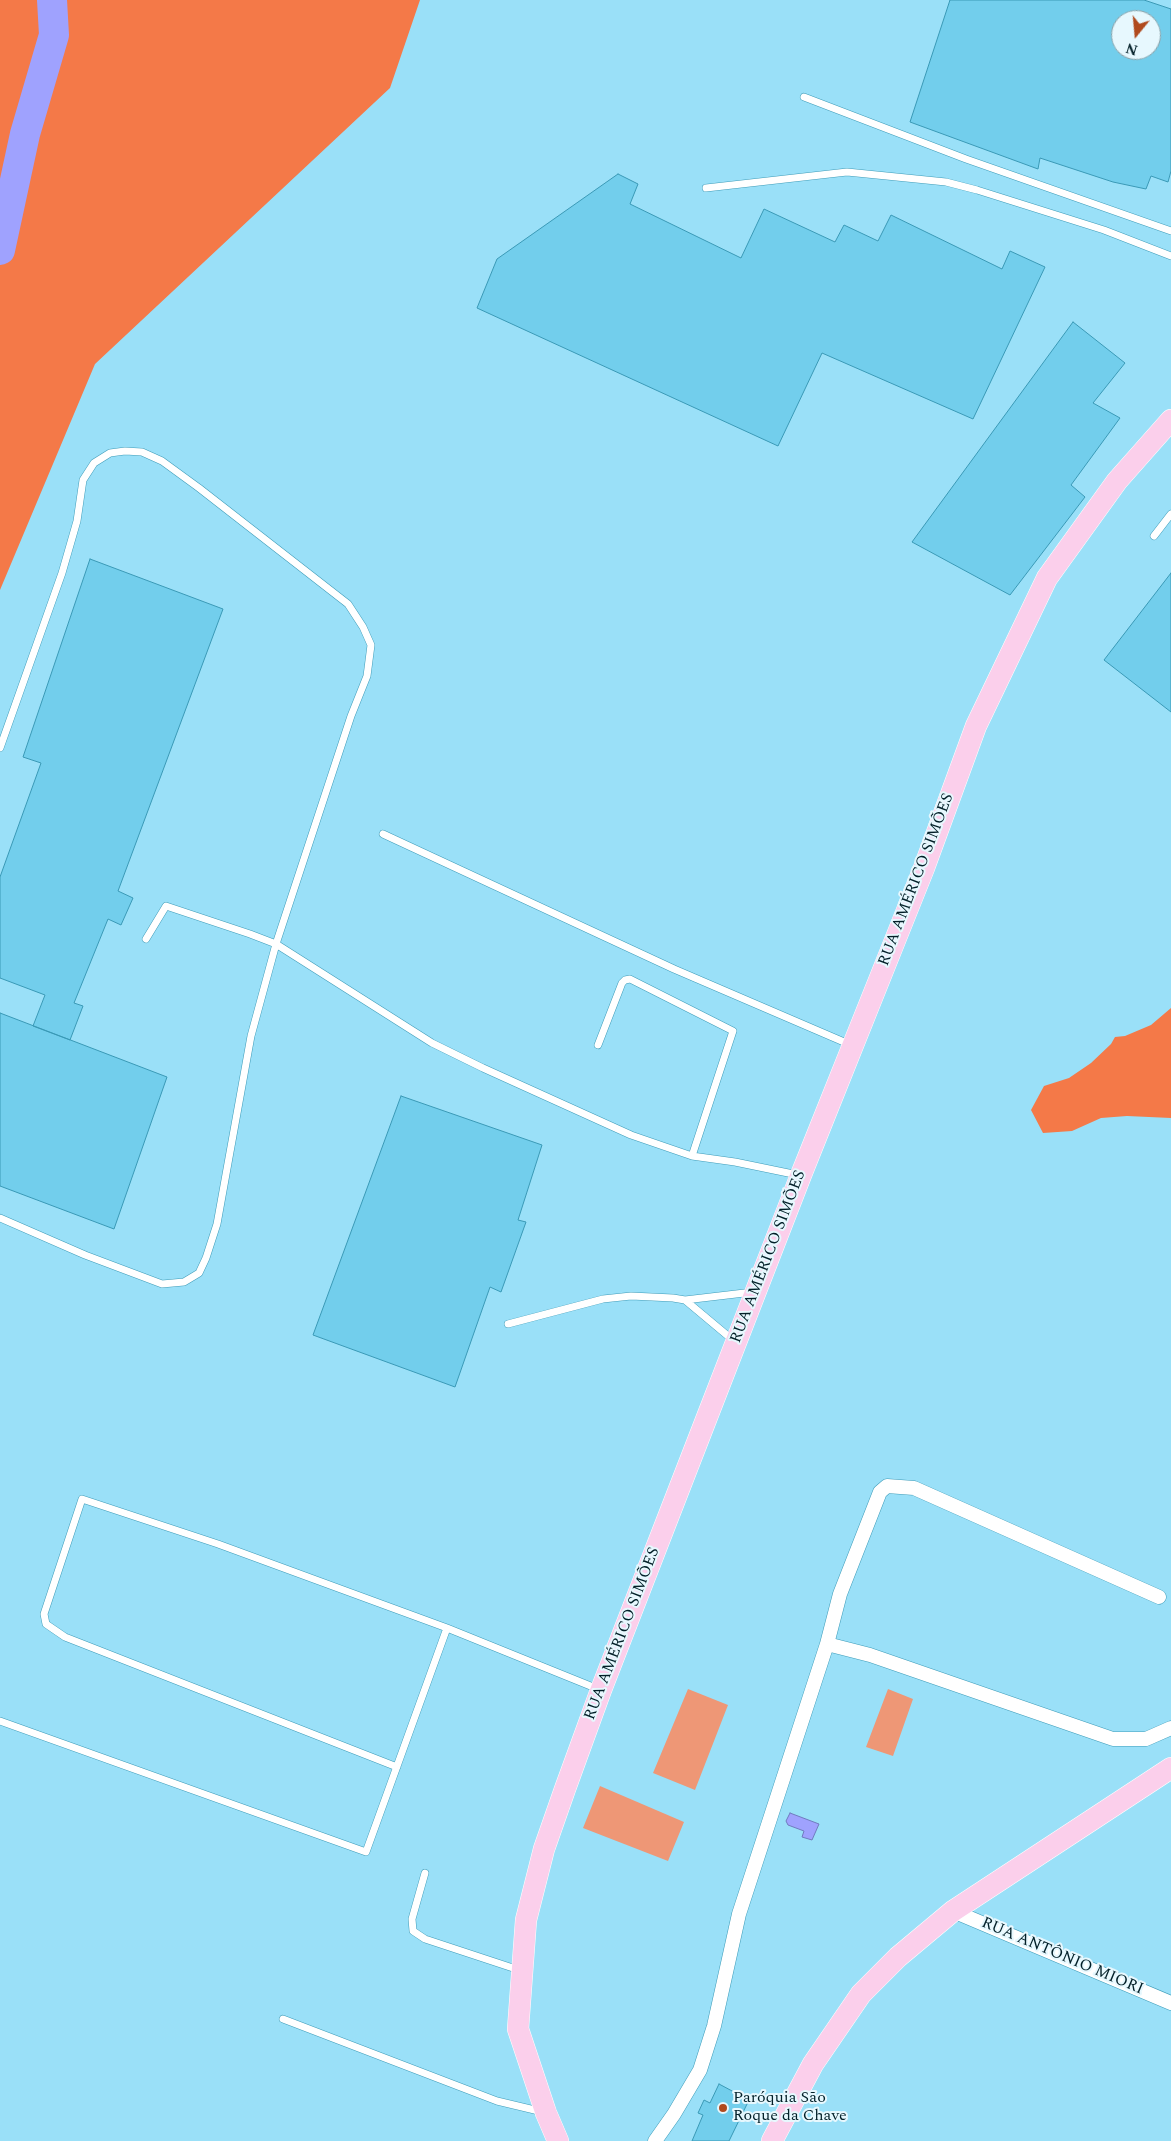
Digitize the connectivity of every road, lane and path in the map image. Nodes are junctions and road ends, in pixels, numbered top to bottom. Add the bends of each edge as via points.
1 (804, 97) dead end
2 (706, 188) dead end
3 (1171, 231) edge
4 (1171, 256) edge
5 (1171, 420) edge
6 (1171, 514) edge
7 (1154, 536) dead end
8 (0, 748) edge
9 (383, 834) dead end
10 (146, 938) dead end
11 (276, 944) junction
12 (598, 1045) dead end
13 (852, 1045) junction
14 (692, 1156) junction
15 (800, 1175) junction
16 (0, 1218) edge
17 (756, 1292) junction
18 (685, 1300) junction
19 (508, 1324) dead end
20 (736, 1343) junction
21 (1159, 1598) dead end
22 (447, 1628) junction
23 (827, 1644) junction
24 (601, 1690) junction
25 (0, 1722) edge
26 (1171, 1728) edge
27 (397, 1766) junction
28 (1171, 1768) edge
29 (426, 1873) dead end
30 (953, 1911) junction
31 (522, 1971) junction
32 (1171, 2003) edge
33 (283, 2019) dead end
34 (546, 2113) junction
35 (558, 2141) edge
36 (655, 2141) edge
37 (772, 2141) edge

1 - 3 lane via 966,159
2 - 4 lane via 847,172 946,182 1104,230
5 - 13 main road, RUA AMÉRICO SIMÕES via 1118,481 1047,578 976,726 924,868
6 - 7 lane
8 - 11 lane via 62,573 77,521 83,480 94,463 110,453 142,452 162,461 348,604 371,646 367,676
9 - 13 lane via 674,968
10 - 11 lane via 166,906
11 - 14 lane via 432,1043 631,1135
11 - 16 lane via 252,1036 217,1224 199,1273 184,1282 162,1284
12 - 14 lane via 622,983 630,979 733,1031
13 - 15 main road, RUA AMÉRICO SIMÕES
14 - 15 lane
15 - 17 main road, RUA AMÉRICO SIMÕES
17 - 18 lane
17 - 20 main road, RUA AMÉRICO SIMÕES
18 - 19 lane via 631,1296 603,1299
18 - 20 lane
20 - 24 main road, RUA AMÉRICO SIMÕES
21 - 23 street via 914,1488 887,1486 880,1492 840,1594
22 - 24 lane
22 - 27 lane
22 - 27 lane via 218,1544 82,1499 44,1614 46,1624 64,1638
23 - 26 street via 870,1655 1113,1739 1146,1739
23 - 36 street via 739,1914 714,2026 700,2070
24 - 31 main road, RUA AMÉRICO SIMÕES via 544,1849 526,1920
25 - 27 lane via 366,1852
28 - 30 main road
29 - 31 lane via 412,1919 413,1931
30 - 32 street, RUA ANTÔNIO MIORI
30 - 37 main road via 898,1957 861,1994 813,2064
31 - 34 main road, RUA AMÉRICO SIMÕES via 518,2029
33 - 34 lane via 497,2102
34 - 35 main road, RUA AMÉRICO SIMÕES

